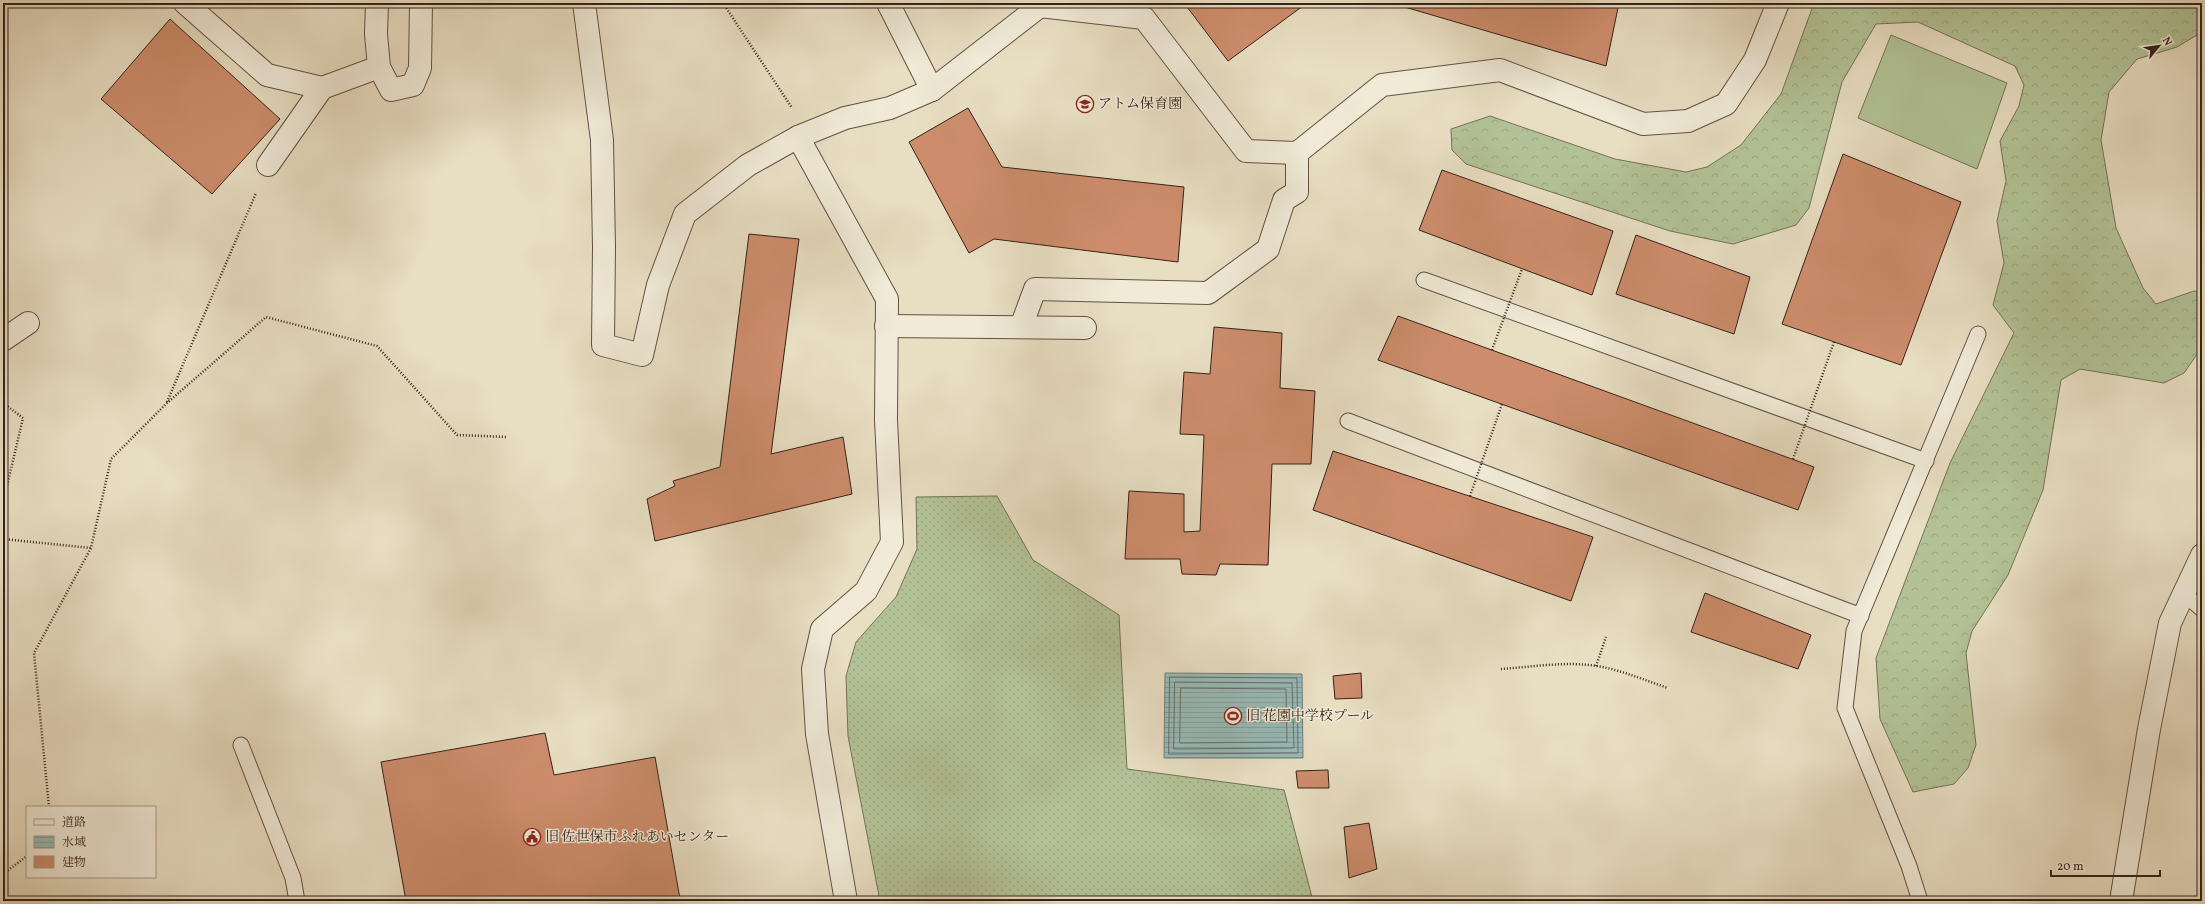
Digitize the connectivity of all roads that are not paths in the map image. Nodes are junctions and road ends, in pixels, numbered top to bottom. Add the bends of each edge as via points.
1 (185, 3) edge
2 (377, 3) edge
3 (421, 3) edge
4 (584, 3) edge
5 (888, 3) edge
6 (1778, 3) edge
7 (379, 67) junction
8 (322, 88) junction
9 (932, 90) junction
10 (798, 137) junction
11 (1297, 153) junction
12 (268, 165) road end
13 (1424, 280) dead end
14 (28, 323) dead end
15 (886, 326) junction
16 (1021, 327) junction
17 (1085, 328) dead end
18 (1978, 334) dead end
19 (3, 340) edge
20 (1348, 421) dead end
21 (1926, 461) junction
22 (2202, 555) edge
23 (2184, 594) junction
24 (2202, 609) edge
25 (1861, 616) junction
26 (241, 745) dead end
27 (297, 901) edge
28 (846, 901) edge
29 (1920, 901) edge
30 (2121, 901) edge

1 - 8 street via 267,75
2 - 7 street
3 - 7 street via 420,68 413,85 391,90
4 - 10 street via 602,140 603,345 642,355 658,285 685,214 748,165
5 - 9 street
6 - 11 street via 1755,60 1726,104 1688,121 1643,124 1500,70 1382,85
7 - 8 street
8 - 12 street
9 - 10 street via 890,108 845,118
9 - 11 street via 1040,6 1144,18 1246,151
10 - 15 street via 887,299
11 - 16 street via 1297,192 1284,200 1268,249 1208,293 1035,289
13 - 21 lane
14 - 19 street
15 - 16 street
15 - 28 street via 886,420 892,542 866,591 822,629 814,669 817,734
16 - 17 street
18 - 21 lane
20 - 25 lane
21 - 25 lane
22 - 23 street
23 - 24 lane
23 - 30 street via 2170,623 2149,729
25 - 29 lane via 1854,631 1845,708
26 - 27 lane via 293,878

